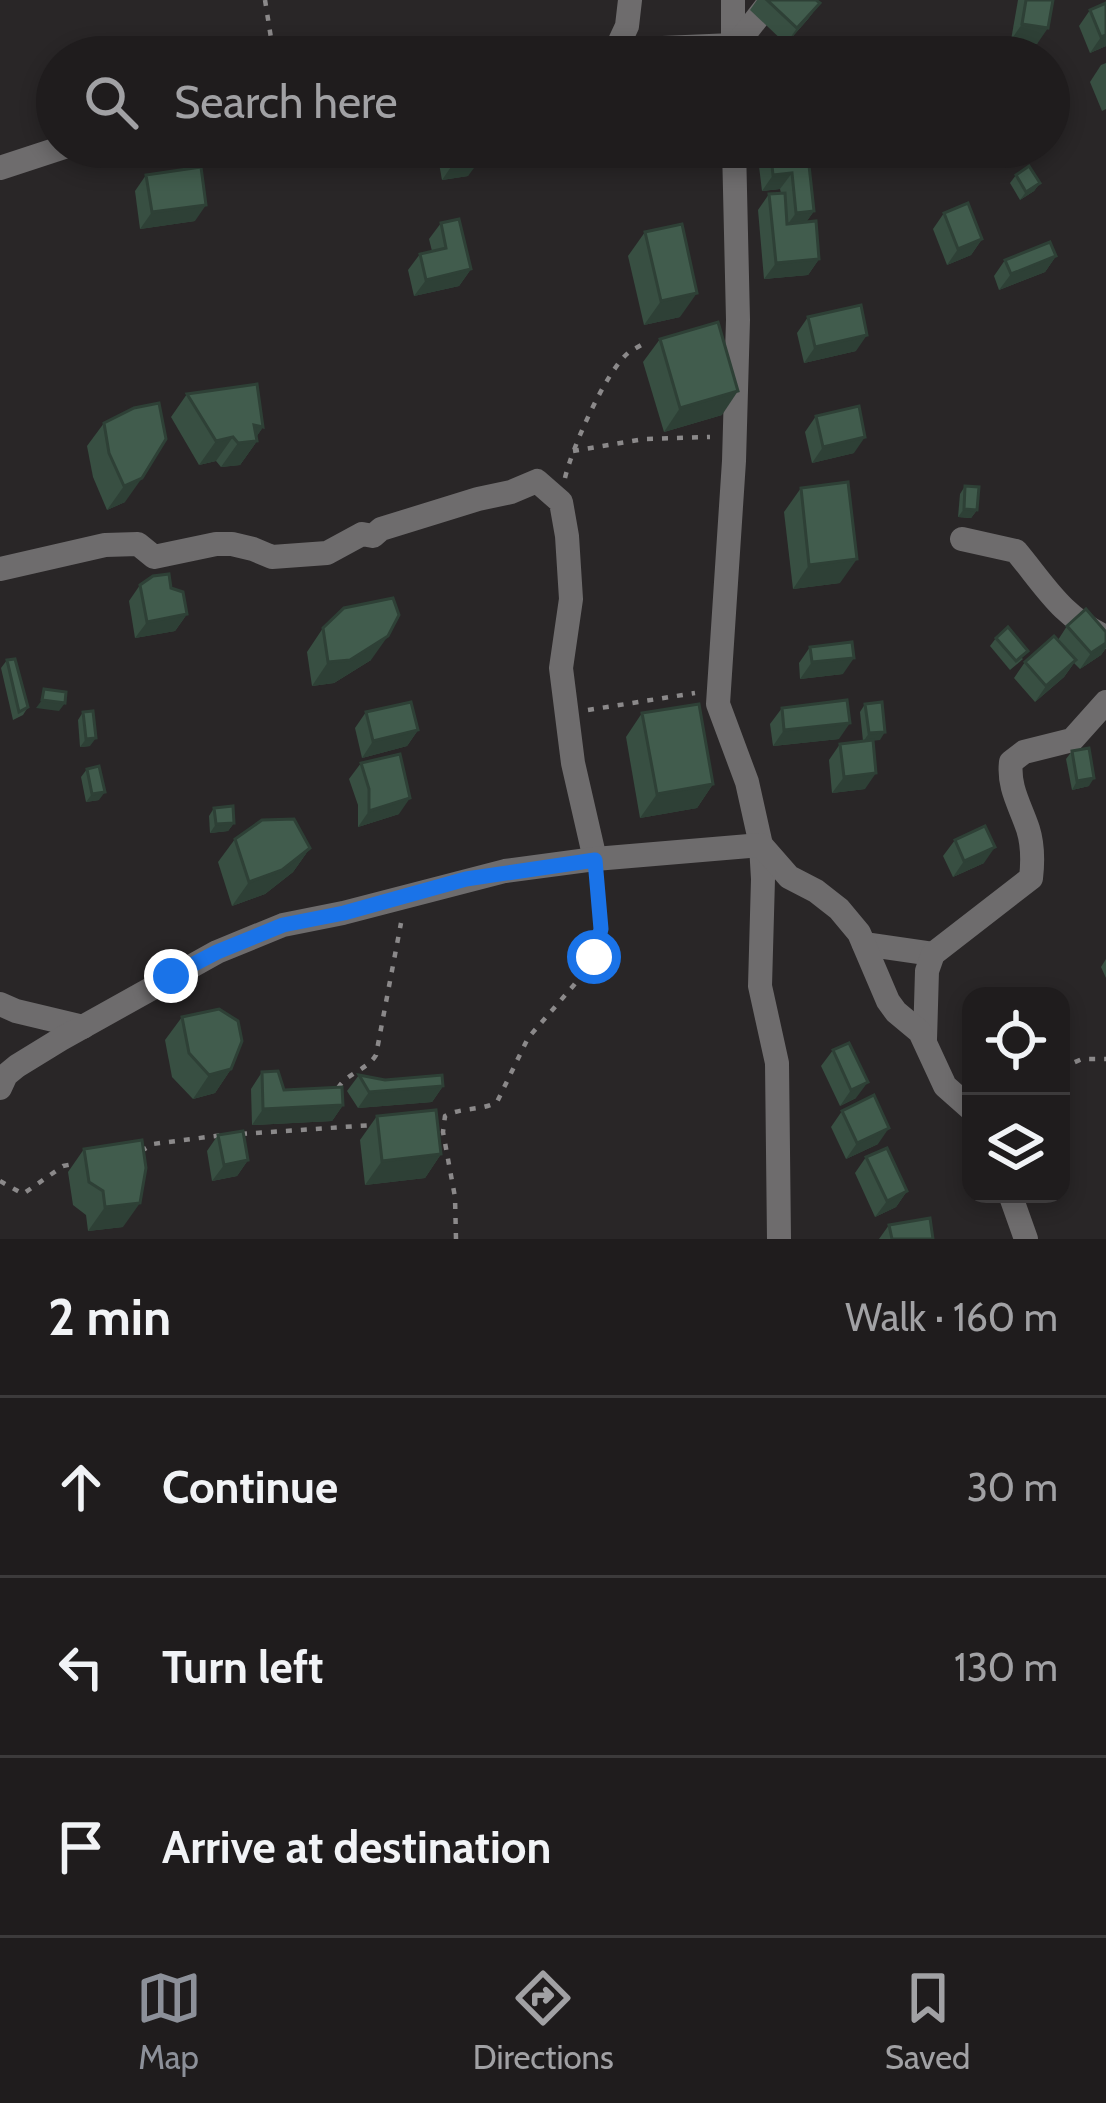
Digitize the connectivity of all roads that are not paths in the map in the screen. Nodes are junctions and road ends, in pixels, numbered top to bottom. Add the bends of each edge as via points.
1 (630, 0) edge
2 (734, 0) edge
3 (771, 0) edge
4 (621, 36) edge
5 (733, 36) edge
6 (743, 36) edge
7 (36, 156) edge
8 (0, 167) edge
9 (734, 168) edge
10 (962, 539) dead end
11 (0, 569) edge
12 (1106, 637) edge
13 (1106, 702) edge
14 (761, 844) junction
15 (595, 860) junction
16 (864, 944) junction
17 (933, 954) junction
18 (0, 1004) edge
19 (83, 1027) junction
20 (925, 1040) junction
21 (0, 1088) edge
22 (962, 1101) edge
23 (1013, 1203) edge
24 (779, 1239) edge
25 (1026, 1239) edge

1 - 4 street
2 - 5 street
3 - 6 street
7 - 8 street
9 - 14 street via 735,436 718,704
10 - 12 street via 1016,551 1042,588
11 - 15 street via 122,544 138,544 154,557 216,544 272,557 327,554 362,534 537,481 561,502 567,536 572,598 561,668
13 - 17 street via 1072,740 1011,762 1031,878
14 - 15 street
14 - 16 street via 789,878 839,909
14 - 24 street via 760,986 776,1063
15 - 19 street via 505,872 283,925
16 - 17 street
16 - 20 street via 888,1001
17 - 20 street
18 - 19 street
19 - 21 street via 17,1066
20 - 22 street via 945,1086
23 - 25 street

